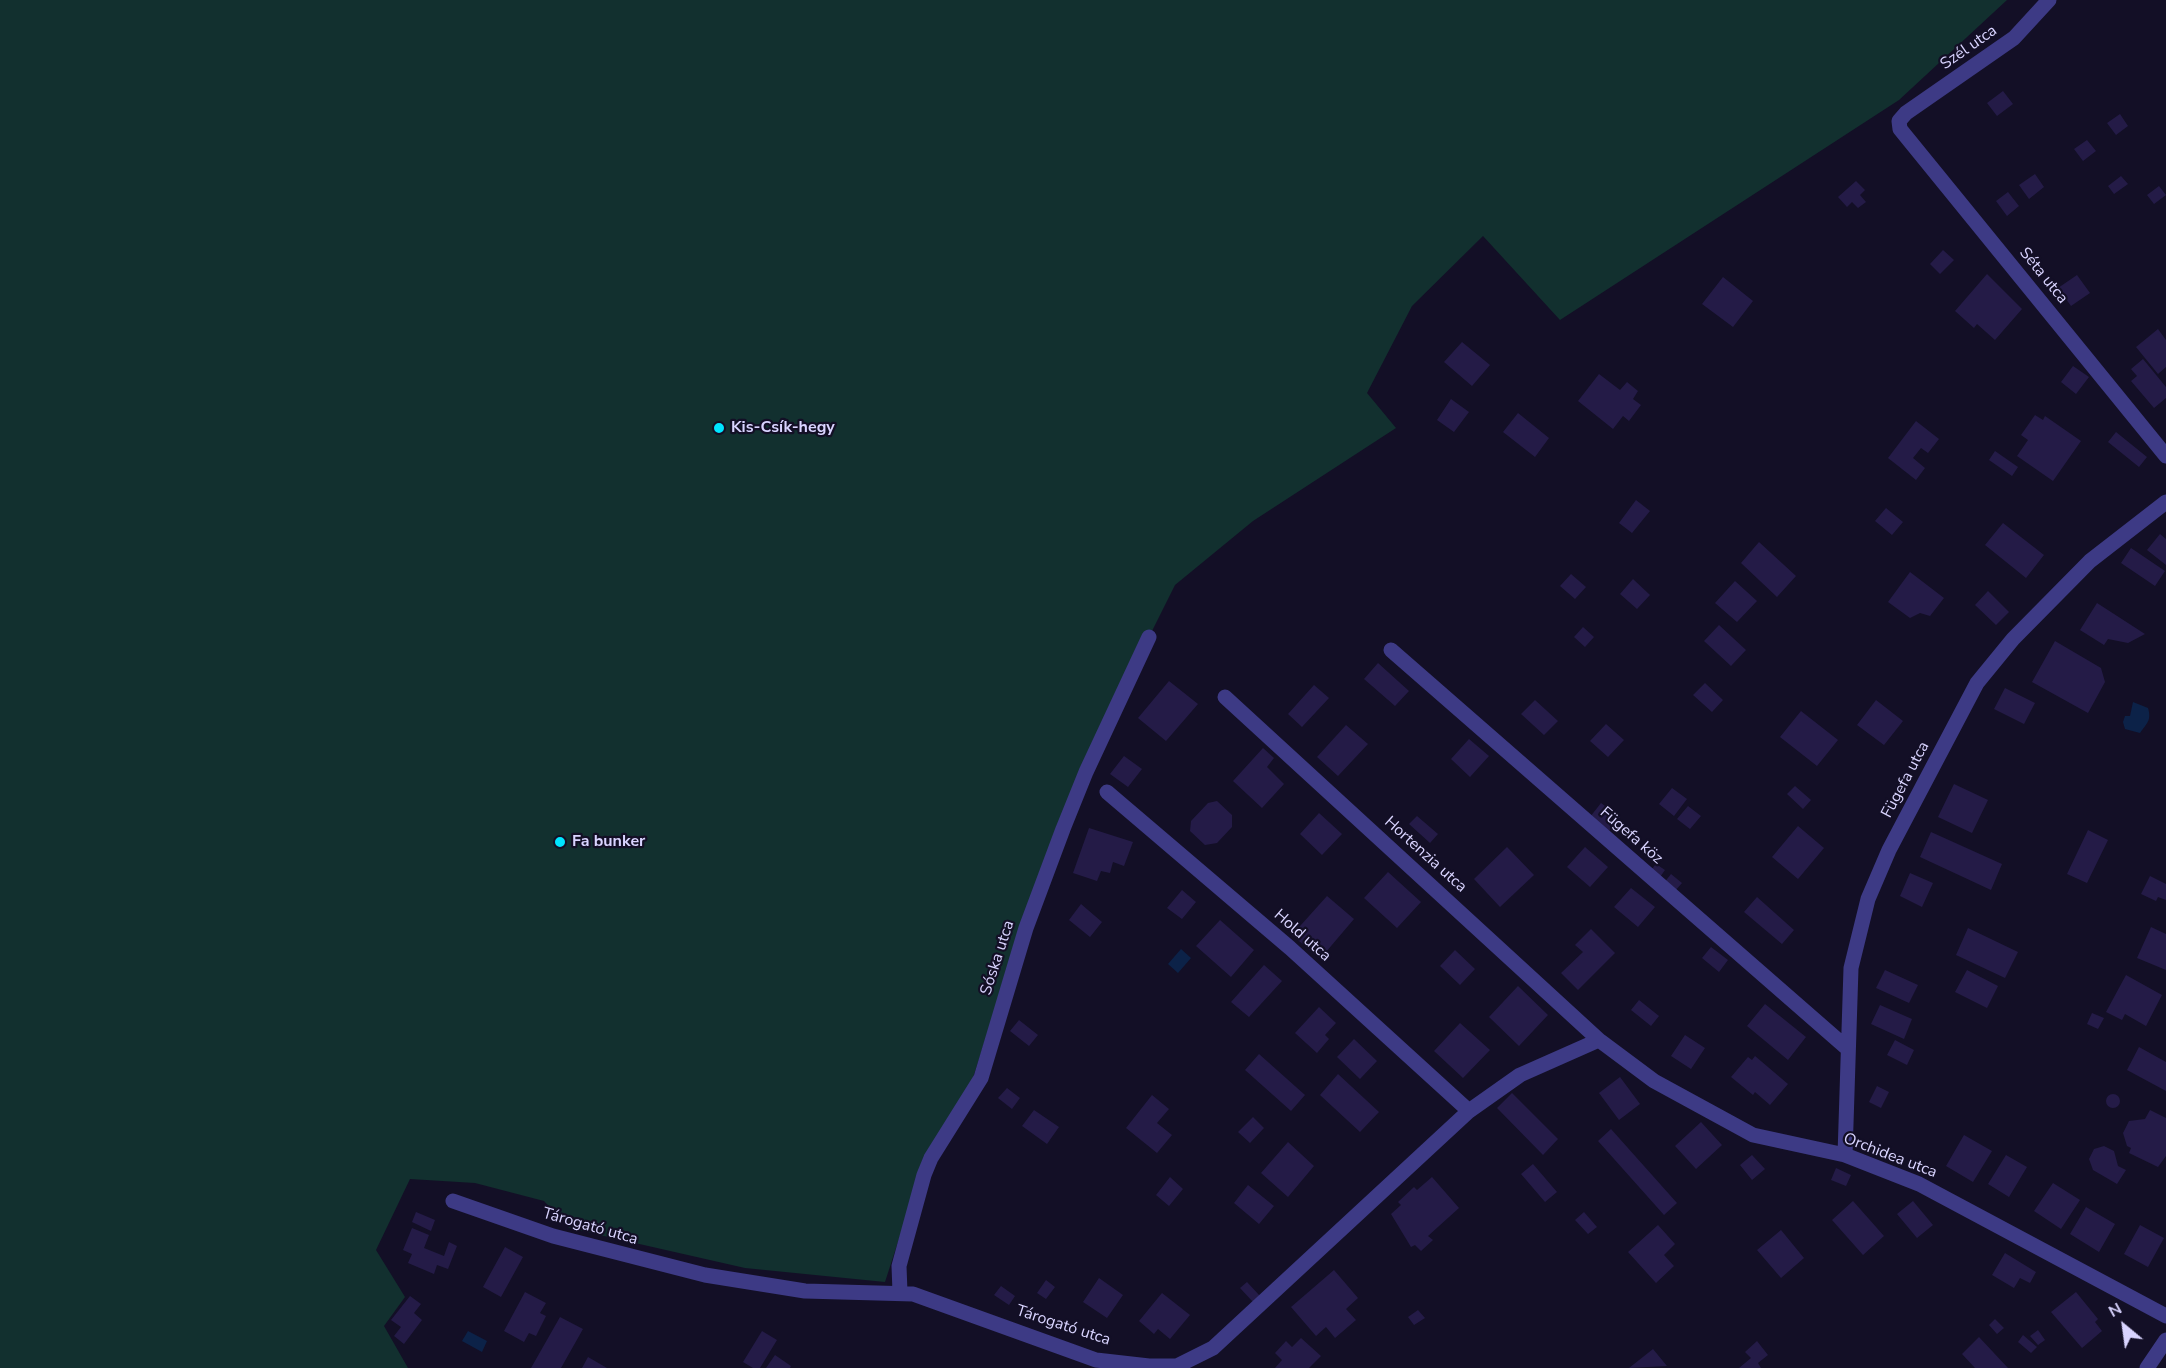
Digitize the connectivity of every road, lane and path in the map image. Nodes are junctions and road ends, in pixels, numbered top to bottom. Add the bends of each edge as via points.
1 (2049, 0) edge
2 (1902, 117) joint
3 (2166, 456) edge
4 (2166, 502) edge
5 (1149, 637) dead end
6 (1391, 650) dead end
7 (1226, 697) dead end
8 (1107, 792) dead end
9 (1599, 1040) junction
10 (1848, 1049) junction
11 (1469, 1111) junction
12 (1845, 1155) junction
13 (453, 1202) dead end
14 (900, 1292) junction
15 (2166, 1316) edge
16 (2166, 1340) edge
17 (2147, 1368) edge

1 - 2 street, Szél utca via 2014,38
2 - 3 street, Séta utca via 1902,133
4 - 10 street, Fügefa utca via 2090,561 2013,639 1977,683 1889,850 1868,899 1851,968
5 - 14 street, Sóska utca via 1090,762 1026,928 981,1078 924,1175 899,1266
6 - 10 street, Fügefa köz
7 - 9 street, Hortenzia utca
8 - 11 street, Hold utca via 1290,948
9 - 11 street, Tárogató utca via 1520,1075
9 - 12 street, Orchidea utca via 1654,1081 1753,1135
10 - 12 street, Fügefa utca
11 - 14 street, Tárogató utca via 1213,1348 1177,1366 1096,1359
12 - 15 street, Orchidea utca via 1919,1184
13 - 14 street, Tárogató utca via 564,1239 705,1275 805,1291
16 - 17 street

